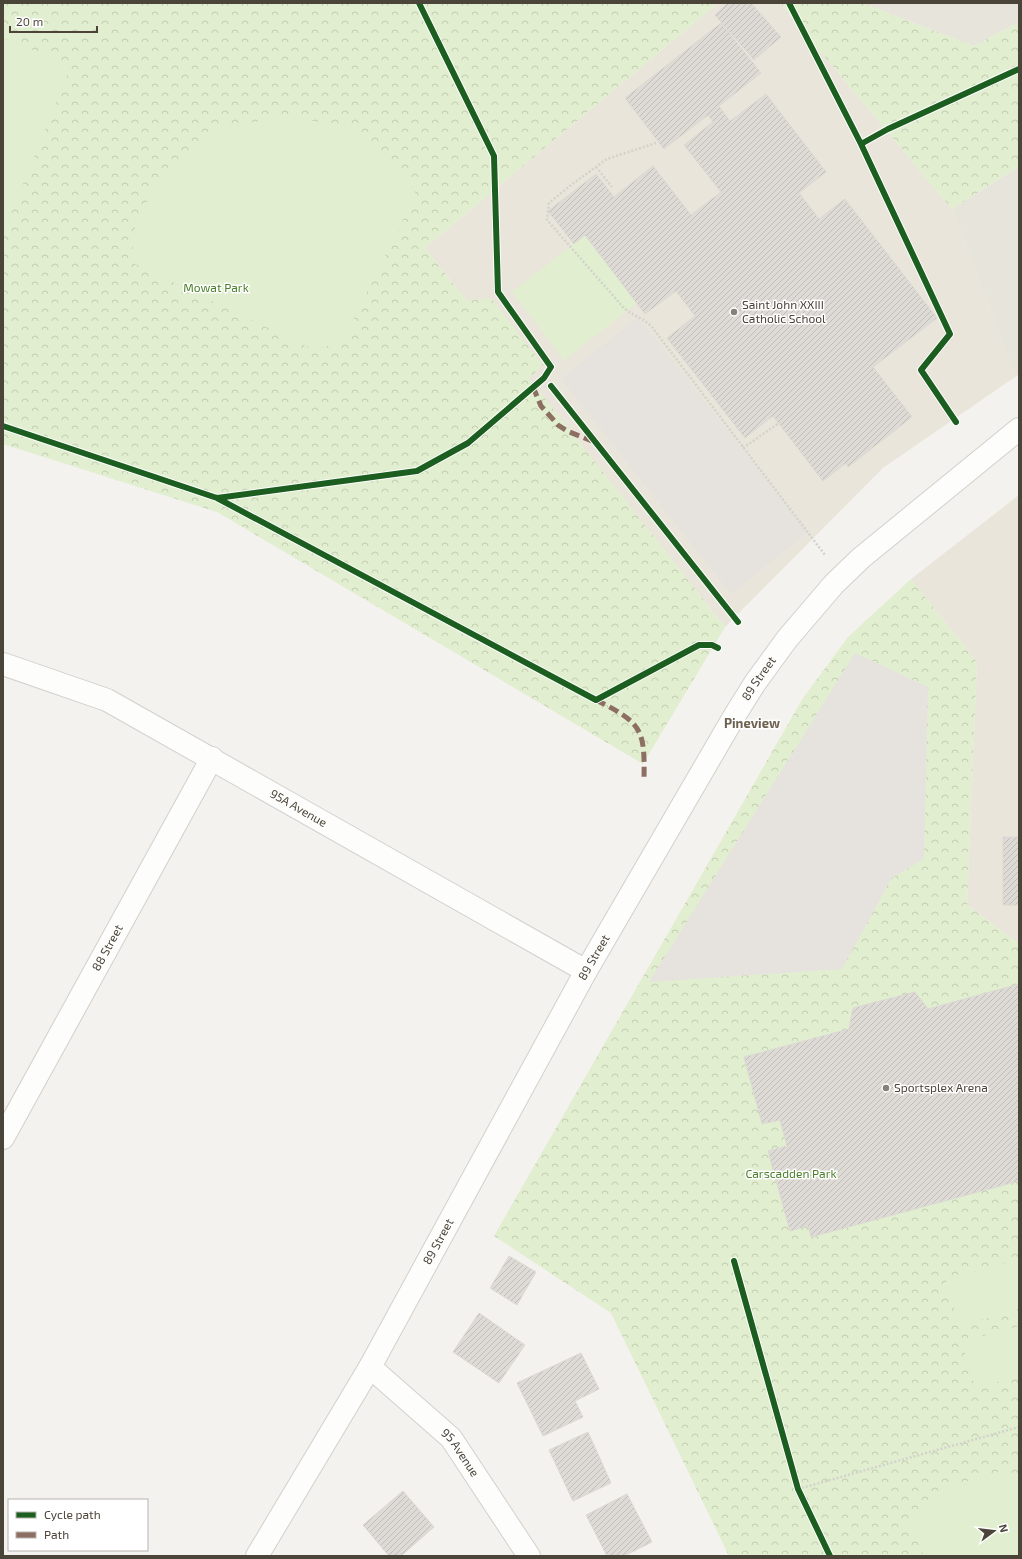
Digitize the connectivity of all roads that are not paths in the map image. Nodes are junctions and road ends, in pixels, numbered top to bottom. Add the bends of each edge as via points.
1 (1019, 429) edge
2 (3, 664) edge
3 (212, 758) junction
4 (586, 970) junction
5 (3, 1138) edge
6 (370, 1367) junction
7 (257, 1556) edge
8 (529, 1556) edge

1 - 4 street, 89 Street via 866,554 842,576 787,639 735,715
2 - 3 street, 95A Avenue via 108,700
3 - 4 street, 95A Avenue
3 - 5 street, 88 Street
4 - 6 street, 89 Street
6 - 7 street, 89 Street
6 - 8 street, 95 Avenue via 451,1438

